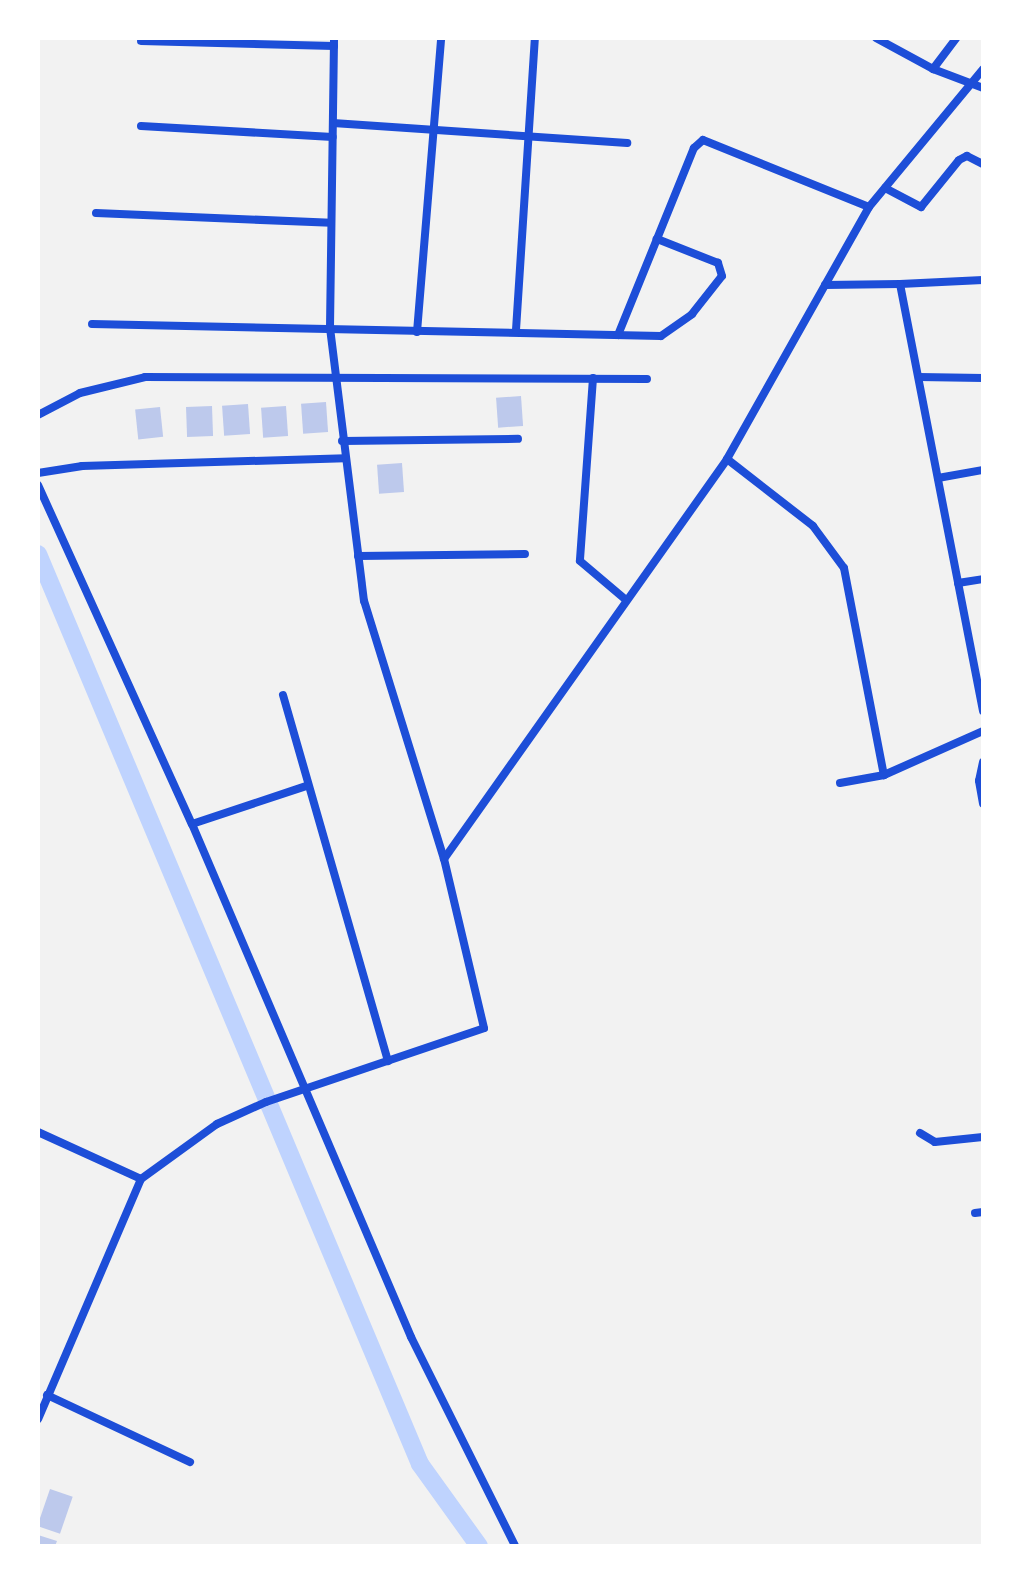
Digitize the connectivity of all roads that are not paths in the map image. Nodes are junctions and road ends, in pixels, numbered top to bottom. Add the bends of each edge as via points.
1 (441, 38) edge
2 (535, 38) edge
3 (876, 38) edge
4 (956, 38) edge
5 (141, 41) dead end
6 (334, 42) edge
7 (933, 69) junction
8 (983, 69) edge
9 (972, 82) junction
10 (983, 88) edge
11 (333, 123) junction
12 (141, 126) dead end
13 (435, 130) junction
14 (527, 136) junction
15 (333, 137) junction
16 (627, 143) dead end
17 (983, 164) edge
18 (885, 188) junction
19 (869, 207) junction
20 (96, 213) dead end
21 (331, 223) junction
22 (657, 239) junction
23 (983, 280) edge
24 (900, 284) junction
25 (825, 285) junction
26 (92, 324) dead end
27 (330, 327) junction
28 (516, 330) junction
29 (417, 332) junction
30 (618, 335) junction
31 (333, 376) junction
32 (919, 377) junction
33 (593, 378) junction
34 (983, 378) edge
35 (647, 379) dead end
36 (38, 415) edge
37 (518, 439) dead end
38 (342, 441) junction
39 (345, 458) junction
40 (727, 459) junction
41 (983, 470) edge
42 (38, 473) edge
43 (938, 478) junction
44 (38, 485) edge
45 (525, 554) dead end
46 (358, 556) junction
47 (983, 579) edge
48 (958, 583) junction
49 (626, 600) junction
50 (283, 695) dead end
51 (983, 711) edge
52 (983, 731) edge
53 (983, 762) edge
54 (884, 775) junction
55 (840, 783) dead end
56 (306, 786) junction
57 (983, 804) edge
58 (192, 824) junction
59 (444, 859) junction
60 (388, 1061) junction
61 (306, 1087) junction
62 (38, 1132) edge
63 (920, 1133) dead end
64 (983, 1137) edge
65 (141, 1179) junction
66 (47, 1395) junction
67 (38, 1419) edge
68 (190, 1462) dead end
69 (515, 1546) edge

1 - 13 street
2 - 14 street
3 - 7 street
4 - 7 street
5 - 6 street
6 - 11 street
7 - 9 street
8 - 9 street
9 - 10 street
9 - 18 street
11 - 13 street
11 - 15 street
12 - 15 street
13 - 14 street
13 - 29 street
14 - 16 street
14 - 28 street
15 - 21 street
17 - 18 street via 967,156 959,160 921,207
18 - 19 street
19 - 22 street via 703,140 694,148
19 - 25 street
20 - 21 street
21 - 27 street
22 - 30 street
22 - 30 street via 718,263 722,276 692,314 661,336
23 - 24 street
24 - 25 street
24 - 32 street
25 - 40 street
26 - 27 street
27 - 29 street
27 - 31 street
28 - 29 street
28 - 30 street
31 - 33 street
31 - 36 street via 145,377 80,393
31 - 38 street
32 - 34 street
32 - 43 street
33 - 35 street
33 - 49 street via 580,561
37 - 38 street
38 - 39 street
39 - 42 street via 82,466
39 - 46 street
40 - 49 street
40 - 54 street via 813,526 844,568
41 - 43 street
43 - 48 street
44 - 58 street
45 - 46 street
46 - 59 street via 364,601
47 - 48 street
48 - 51 street
49 - 59 street
50 - 56 street
52 - 54 street
53 - 57 street
54 - 55 street
56 - 58 street
56 - 60 street
58 - 61 street
59 - 60 street via 484,1028
60 - 61 street
61 - 65 street via 217,1124
61 - 69 street via 411,1337
62 - 65 street
63 - 64 street via 935,1142
65 - 66 street
66 - 67 street
66 - 68 street

